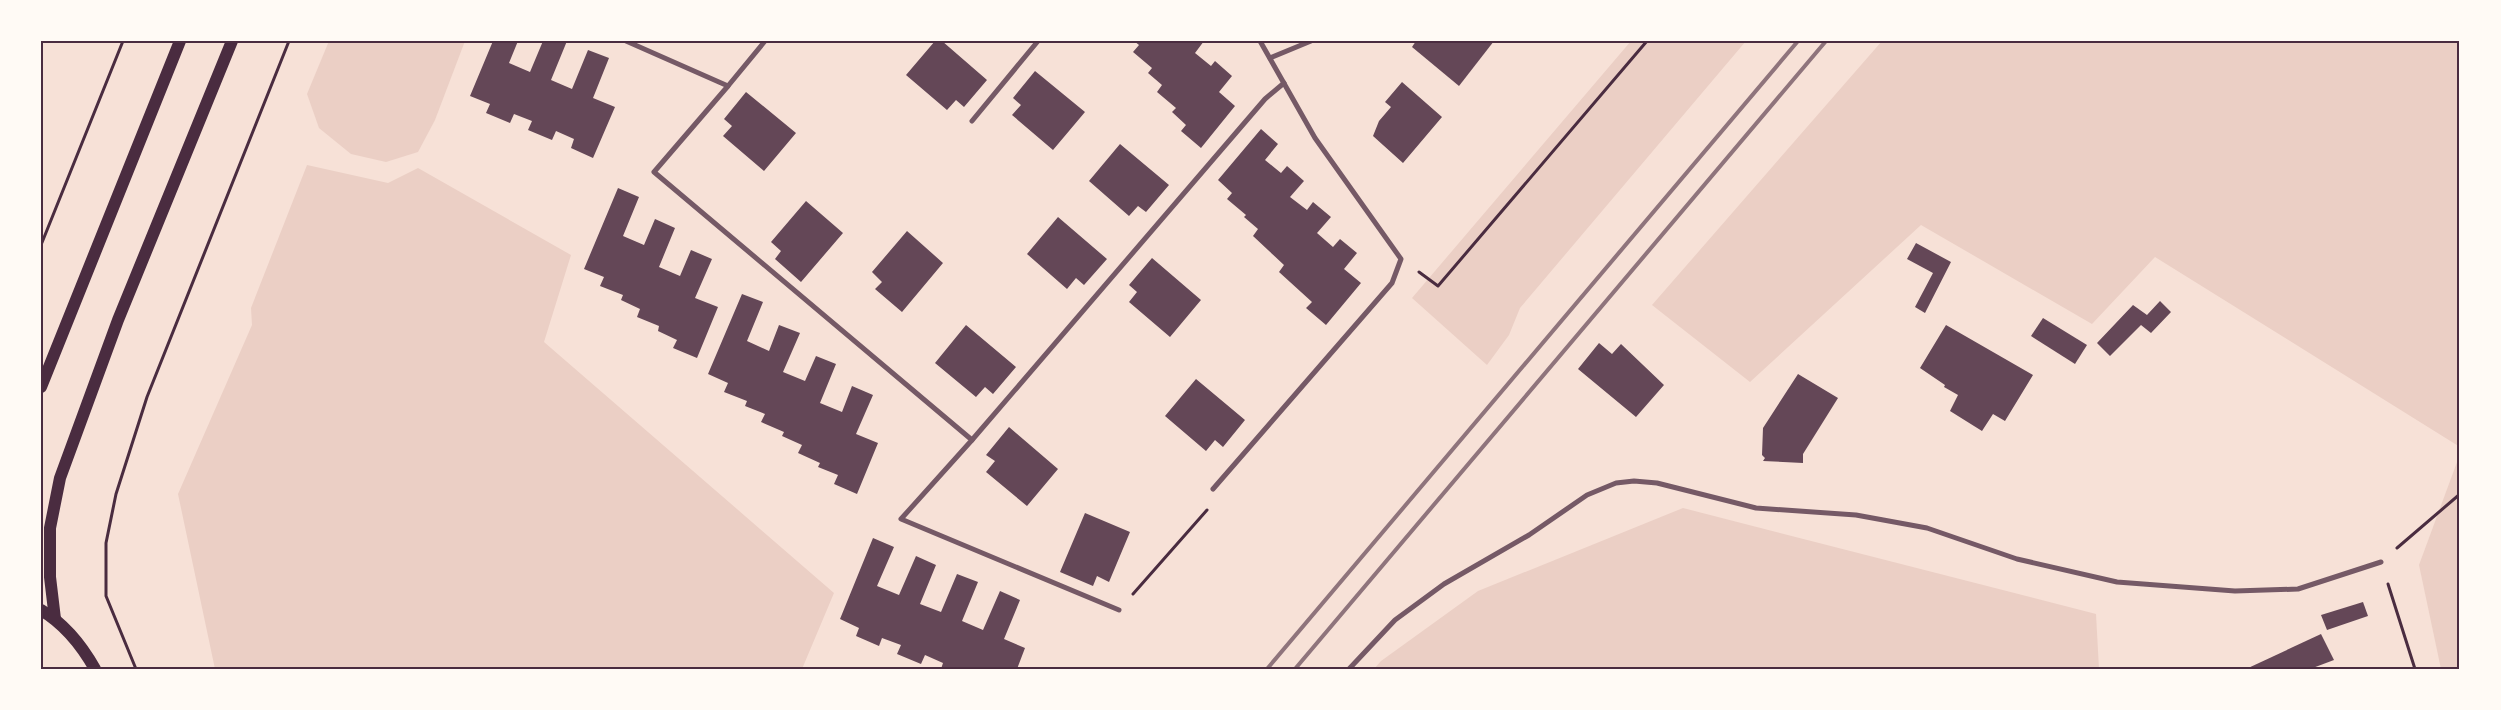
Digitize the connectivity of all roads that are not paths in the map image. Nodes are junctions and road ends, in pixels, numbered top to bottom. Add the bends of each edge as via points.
1 (180, 41) edge
2 (232, 41) edge
3 (626, 41) edge
4 (765, 41) edge
5 (1038, 41) edge
6 (1260, 41) edge
7 (1311, 41) edge
8 (1270, 58) junction
9 (1284, 83) junction
10 (728, 86) junction
11 (972, 121) dead end
12 (41, 387) edge
13 (972, 440) junction
14 (1213, 489) road end
15 (2381, 562) road end
16 (41, 610) edge
17 (1119, 610) road end
18 (55, 619) junction
19 (95, 669) edge
20 (1349, 669) edge

1 - 12 main road
2 - 18 main road via 115,329 60,478 50,528 50,576
3 - 10 street
4 - 10 street
5 - 11 street
6 - 8 street
7 - 8 street
8 - 9 street
9 - 13 street via 1265,99
9 - 14 street via 1315,138 1401,259 1392,282
10 - 13 street via 654,172
13 - 17 street via 901,519
15 - 20 street via 2298,589 2235,591 2117,582 2017,559 1927,528 1856,515 1756,508 1657,483 1634,481 1616,483 1587,495 1529,535 1444,584 1395,620
16 - 18 main road
18 - 19 main road

